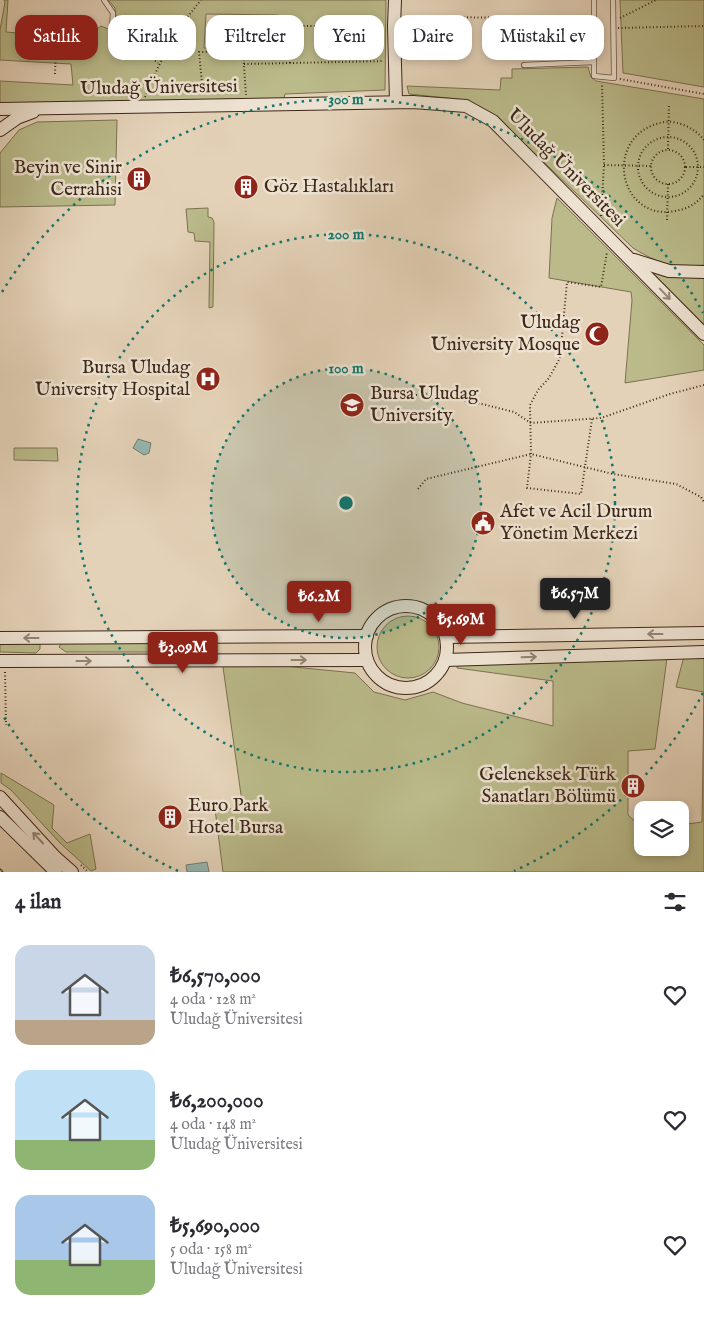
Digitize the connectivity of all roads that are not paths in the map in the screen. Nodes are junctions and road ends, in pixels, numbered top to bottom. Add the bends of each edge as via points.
1 (104, 0) edge
2 (395, 0) edge
3 (594, 0) edge
4 (613, 0) edge
5 (113, 15) edge
6 (594, 62) junction
7 (524, 65) road end
8 (396, 102) junction
9 (0, 109) edge
10 (43, 109) junction
11 (0, 130) edge
12 (631, 259) junction
13 (704, 272) edge
14 (704, 334) edge
15 (704, 633) edge
16 (367, 636) junction
17 (272, 637) junction
18 (446, 637) junction
19 (0, 638) edge
20 (55, 638) junction
21 (176, 638) junction
22 (704, 652) edge
23 (176, 660) junction
24 (275, 660) junction
25 (367, 660) junction
26 (445, 660) junction
27 (2, 661) edge
28 (55, 661) junction
29 (0, 797) edge
30 (0, 817) edge
31 (56, 872) edge
32 (72, 872) edge

1 - 5 lane
2 - 8 street
3 - 6 lane
4 - 6 lane via 614,78 594,76
6 - 7 lane
8 - 10 street, Uludağ Üniversitesi
8 - 12 street, Uludağ Üniversitesi via 466,106 493,121
9 - 10 street, Uludağ Üniversitesi
10 - 11 street, Uludağ Üniversitesi via 17,118
12 - 13 street, Uludağ Üniversitesi via 669,271
12 -> 14 street
15 -> 18 street
16 - 17 street
16 - 18 street via 371,626 388,610 413,605 434,617
16 - 25 street
17 - 21 street
17 - 24 street
18 - 26 street
20 -> 19 street
20 - 21 street
20 - 28 street
21 - 23 street
26 -> 22 street
23 - 24 street
28 -> 23 street
24 -> 25 street
25 - 26 street via 382,681 406,689 431,681
27 - 28 street
32 -> 29 street
30 - 31 street

